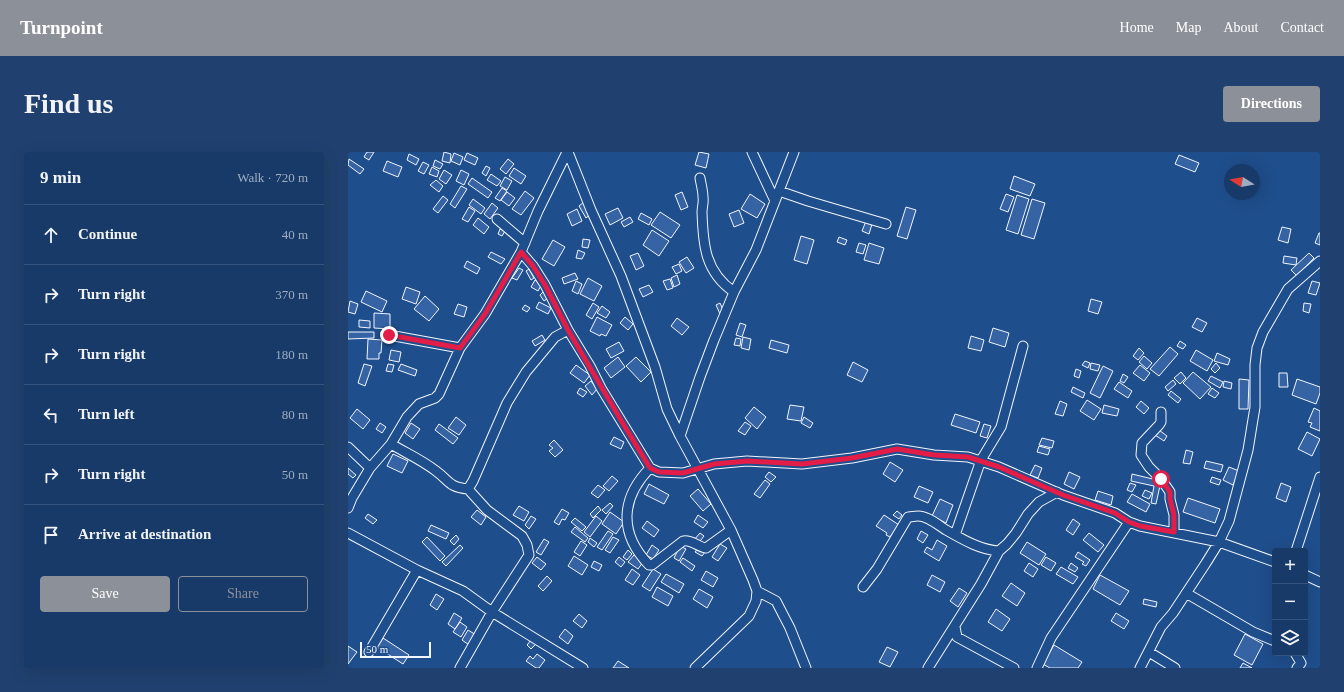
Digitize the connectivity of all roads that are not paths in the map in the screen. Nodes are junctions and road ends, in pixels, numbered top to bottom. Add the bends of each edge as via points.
1 (568, 152) edge
2 (752, 152) edge
3 (794, 152) edge
4 (700, 178) dead end
5 (780, 191) junction
6 (775, 201) junction
7 (496, 218) dead end
8 (886, 224) dead end
9 (523, 247) junction
10 (1320, 260) edge
11 (734, 292) junction
12 (568, 330) junction
13 (389, 335) dead end
14 (1023, 346) dead end
15 (460, 348) junction
16 (1161, 412) dead end
17 (680, 436) junction
18 (391, 444) junction
19 (348, 448) edge
20 (981, 460) junction
21 (370, 468) junction
22 (650, 468) junction
23 (697, 468) junction
24 (1320, 477) edge
25 (468, 489) junction
26 (1057, 492) junction
27 (348, 508) edge
28 (1129, 522) junction
29 (731, 530) junction
30 (1174, 532) junction
31 (348, 533) edge
32 (954, 535) junction
33 (1219, 542) junction
34 (1297, 548) edge
35 (999, 552) junction
36 (1272, 561) edge
37 (417, 570) junction
38 (1308, 576) edge
39 (1320, 582) edge
40 (863, 587) dead end
41 (757, 591) junction
42 (1186, 593) junction
43 (492, 612) junction
44 (955, 627) junction
45 (1272, 640) edge
46 (369, 652) dead end
47 (1149, 652) junction
48 (1297, 656) edge
49 (570, 665) edge
50 (1171, 667) edge
51 (460, 668) edge
52 (583, 668) edge
53 (695, 668) edge
54 (806, 668) edge
55 (928, 668) edge
56 (1014, 668) edge
57 (1037, 668) edge
58 (1140, 668) edge
59 (1297, 668) edge

1 - 9 street
1 - 17 street via 621,276 655,367 667,409
2 - 6 street
3 - 5 street
4 - 11 street via 709,263 715,275
5 - 6 street
5 - 8 street via 808,202
6 - 11 street via 756,250
7 - 9 street
9 - 12 street
9 - 15 street via 485,314
10 - 33 street via 1288,289 1263,332 1257,348 1255,407 1248,450 1229,521
11 - 17 street
12 - 22 street
12 - 25 street via 555,337 526,372 507,403
13 - 15 street
14 - 20 street via 1001,427
15 - 18 street via 440,394 419,404 407,416
16 - 30 street via 1161,422 1142,443 1141,455 1170,492
17 - 23 street
18 - 21 street
18 - 25 street via 436,471 449,484
19 - 21 street
20 - 23 street via 897,449 802,464 748,461
20 - 26 street
20 - 32 street
21 - 27 street
22 - 23 street via 659,472 683,473
22 - 29 street via 630,499 627,509 634,547 649,566 683,541 706,548
23 - 29 street
24 - 34 street
25 - 43 street via 487,510 522,536 529,555
26 - 28 street via 1115,513
26 - 35 street via 1038,502
28 - 30 street
28 - 57 street via 1051,638
29 - 41 street
30 - 33 street
31 - 37 street
32 - 35 street via 988,550
32 - 40 street via 929,519 908,517 877,569
33 - 36 street
33 - 42 street
35 - 44 street
37 - 43 street via 463,591
37 - 46 street
38 - 39 street
41 - 53 street via 756,601 749,616
41 - 54 street via 776,601
42 - 45 street via 1253,632
42 - 47 street via 1161,627
43 - 49 street
43 - 51 street
44 - 55 street
44 - 56 street via 958,637
47 - 50 street
47 - 58 street
48 - 59 street via 1301,663
49 - 52 street

